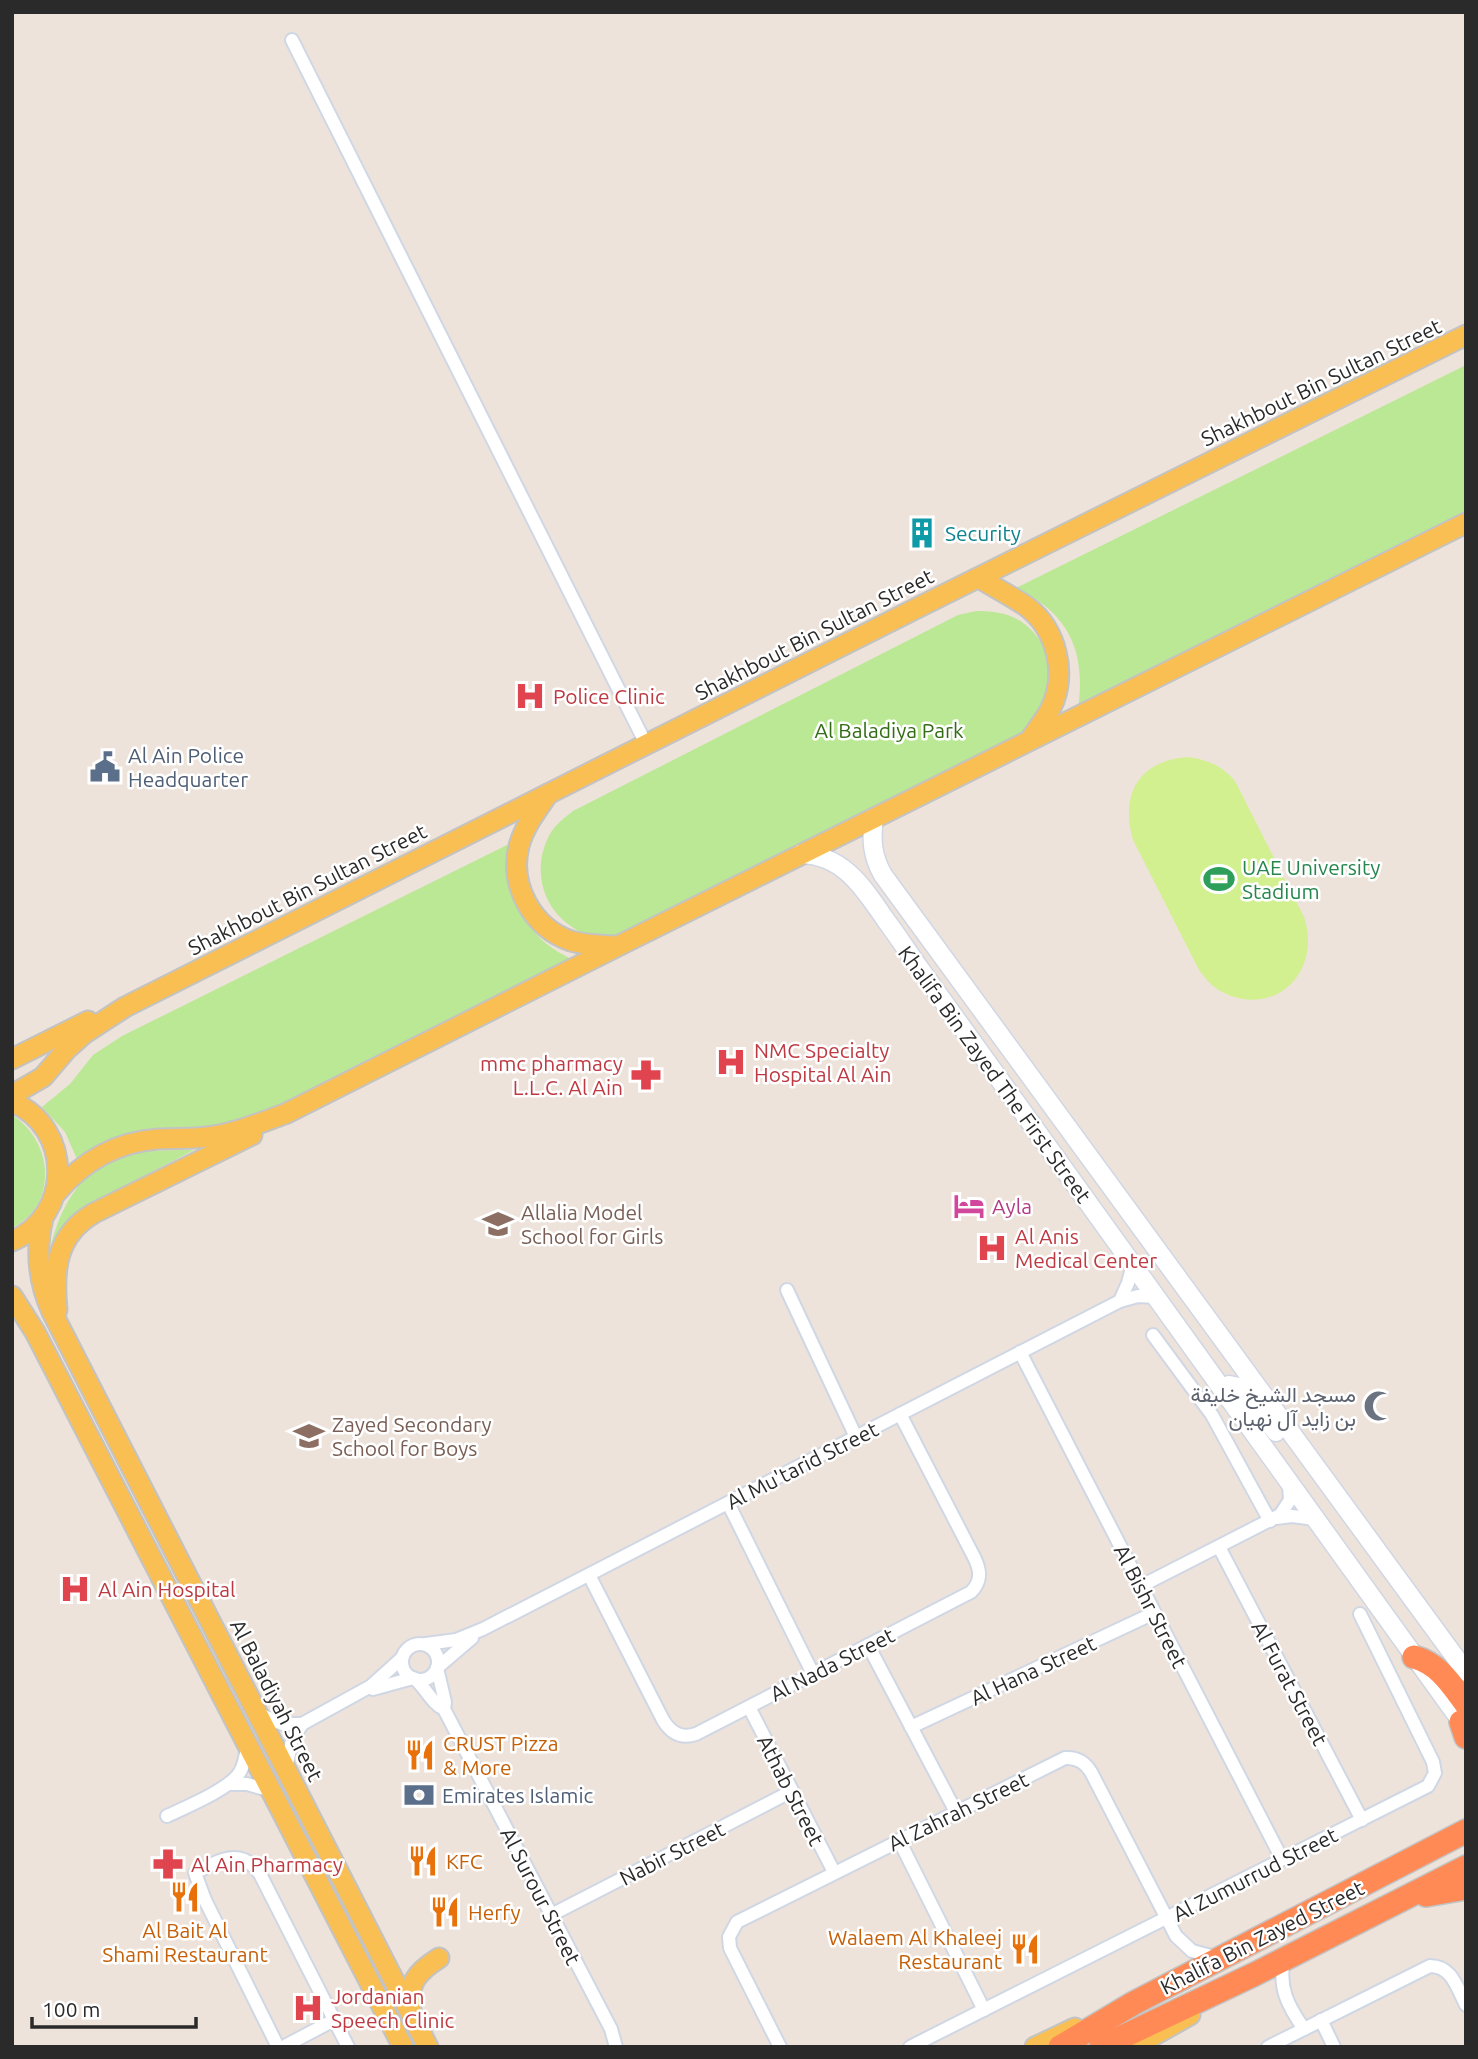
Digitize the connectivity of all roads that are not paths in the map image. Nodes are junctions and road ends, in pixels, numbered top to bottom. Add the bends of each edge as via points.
1 (292, 40) dead end
2 (1466, 335) edge
3 (1466, 523) edge
4 (979, 578) junction
5 (1029, 740) junction
6 (646, 744) junction
7 (549, 793) junction
8 (874, 818) junction
9 (801, 854) junction
10 (899, 939) junction
11 (615, 947) junction
12 (968, 992) junction
13 (125, 1007) junction
14 (12, 1059) edge
15 (12, 1095) edge
16 (12, 1102) edge
17 (285, 1114) junction
18 (1054, 1156) junction
19 (56, 1193) junction
20 (43, 1218) junction
21 (12, 1241) edge
22 (1133, 1264) junction
23 (787, 1290) dead end
24 (12, 1296) edge
25 (1157, 1297) junction
26 (1120, 1301) junction
27 (1198, 1306) junction
28 (12, 1313) edge
29 (61, 1328) junction
30 (1215, 1329) junction
31 (35, 1332) junction
32 (1153, 1335) dead end
33 (1020, 1352) junction
34 (1218, 1382) junction
35 (900, 1414) junction
36 (856, 1437) junction
37 (1321, 1473) junction
38 (1289, 1483) junction
39 (728, 1503) junction
40 (1315, 1519) junction
41 (1273, 1520) junction
42 (1219, 1547) junction
43 (589, 1575) junction
44 (1141, 1586) junction
45 (1154, 1612) junction
46 (1360, 1614) dead end
47 (483, 1629) junction
48 (426, 1644) junction
49 (868, 1645) junction
50 (1414, 1657) joint
51 (402, 1658) junction
52 (438, 1668) junction
53 (1466, 1672) edge
54 (813, 1674) junction
55 (414, 1679) junction
56 (360, 1693) junction
57 (749, 1707) junction
58 (444, 1709) junction
59 (257, 1712) junction
60 (1465, 1723) edge
61 (302, 1724) junction
62 (911, 1727) junction
63 (247, 1743) junction
64 (286, 1768) junction
65 (230, 1784) junction
66 (272, 1791) junction
67 (792, 1791) junction
68 (956, 1812) junction
69 (167, 1816) dead end
70 (1362, 1820) junction
71 (1463, 1834) edge
72 (899, 1840) junction
73 (1282, 1859) junction
74 (1466, 1867) edge
75 (834, 1872) junction
76 (1466, 1888) edge
77 (1399, 1900) junction
78 (1375, 1913) junction
79 (551, 1915) junction
80 (1166, 1919) junction
81 (439, 1958) dead end
82 (1220, 1958) junction
83 (1284, 1959) junction
84 (1255, 1974) junction
85 (1134, 2003) junction
86 (1466, 2005) edge
87 (984, 2010) junction
88 (412, 2015) junction
89 (334, 2020) junction
90 (1321, 2020) junction
91 (1304, 2029) junction
92 (280, 2047) edge
93 (348, 2047) edge
94 (403, 2047) edge
95 (428, 2047) edge
96 (617, 2047) edge
97 (780, 2047) edge
98 (910, 2047) edge
99 (1035, 2047) edge
100 (1060, 2047) edge
101 (1101, 2047) edge
102 (1133, 2047) edge
103 (1268, 2047) edge
104 (1334, 2047) edge

1 - 6 street
2 - 4 main road, Shakhbout Bin Sultan Street
3 - 5 main road
4 - 5 main road via 1035,614 1054,644 1057,690
4 - 6 main road, Shakhbout Bin Sultan Street
5 - 8 main road
6 - 7 main road, Shakhbout Bin Sultan Street
7 - 11 main road via 519,845 517,874 523,898 537,918 559,936
7 - 13 main road, Shakhbout Bin Sultan Street
8 - 9 main road
8 - 12 main road, Khalifa Bin Zayed The First Street via 872,844 878,868
9 - 10 main road, Khalifa Bin Zayed The First Street via 847,870
9 - 11 main road
10 - 12 main road via 913,938 948,983
10 - 18 main road, Khalifa Bin Zayed The First Street
11 - 17 main road
12 - 27 main road, Khalifa Bin Zayed The First Street
13 - 14 main road
13 - 15 main road, Shakhbout Bin Sultan Street via 85,1033 43,1077
16 - 19 main road via 38,1119 52,1141 59,1167
17 - 19 main road via 216,1136 115,1147 82,1166
17 - 29 main road via 74,1227 57,1265
18 - 22 main road, Khalifa Bin Zayed The First Street
18 - 27 main road via 1081,1175 1178,1306 1188,1311
19 - 20 main road
20 - 21 main road
20 - 29 main road, Al Baladiyah Street via 39,1273
22 - 25 main road, Khalifa Bin Zayed The First Street
22 - 26 street
23 - 36 street
24 - 31 main road
25 - 26 street, Al Mu'tarid Street
25 - 34 main road, Khalifa Bin Zayed The First Street
26 - 33 street, Al Mu'tarid Street
27 - 30 main road, Khalifa Bin Zayed The First Street
28 - 31 main road
29 - 59 main road, Al Baladiyah Street
30 - 34 main road via 1211,1357
30 - 37 main road, Khalifa Bin Zayed The First Street
31 - 63 main road
32 - 41 street via 1212,1415
33 - 35 street, Al Mu'tarid Street
33 - 44 street, Al Bishr Street
34 - 37 main road via 1240,1387 1298,1461
34 - 38 main road, Khalifa Bin Zayed The First Street
35 - 36 street, Al Mu'tarid Street
35 - 49 street, Al Nada Street via 977,1564 979,1579 966,1595
36 - 39 street, Al Mu'tarid Street
37 - 53 main road, Khalifa Bin Zayed The First Street
38 - 40 main road, Khalifa Bin Zayed The First Street
38 - 41 street via 1290,1500
39 - 43 street, Al Mu'tarid Street
39 - 54 street
40 - 41 street via 1292,1516
40 - 50 main road, Khalifa Bin Zayed The First Street
41 - 42 street
42 - 44 street
42 - 70 street, Al Furat Street
43 - 47 street, Al Mu'tarid Street
43 - 57 street, Al Nada Street via 669,1729 692,1736
44 - 45 street, Al Bishr Street
45 - 62 street, Al Hana Street
45 - 73 street, Al Bishr Street
46 - 70 street, Al Zumurrud Street via 1435,1773 1428,1786
47 - 48 street, Al Mu'tarid Street via 456,1640
47 - 52 street, Al Mu'tarid Street
48 - 51 street via 412,1645
48 - 52 street via 437,1654
49 - 54 street, Al Nada Street
49 - 62 street
50 - 60 highway via 1440,1671
51 - 55 street via 404,1670
51 - 56 street
52 - 55 street via 429,1678
52 - 58 street, Al Surour Street
54 - 57 street, Al Nada Street
55 - 56 street
55 - 58 street, Al Surour Street
56 - 61 street
57 - 67 street, Athab Street
58 - 79 street, Al Surour Street
59 - 61 street via 283,1724
59 - 64 main road, Al Baladiyah Street
61 - 64 street via 292,1740
62 - 68 street
63 - 65 street via 244,1765
63 - 66 main road
64 - 88 main road, Al Baladiyah Street
65 - 66 street
65 - 69 street
66 - 94 main road
67 - 75 street, Athab Street
67 - 79 street, Nabir Street
68 - 72 street, Al Zahrah Street
68 - 80 street, Al Zahrah Street via 1061,1760 1086,1764
70 - 73 street, Al Zumurrud Street
71 - 78 highway via 1390,1891
71 - 82 highway, Khalifa Bin Zayed Street
72 - 75 street, Al Zahrah Street
72 - 87 street
73 - 80 street, Al Zumurrud Street
74 - 77 highway, Khalifa Bin Zayed Street
75 - 97 street, Al Zahrah Street via 741,1918 730,1932 732,1954
76 - 77 highway
77 - 78 highway, Khalifa Bin Zayed Street
78 - 83 highway, Khalifa Bin Zayed Street
79 - 96 street, Al Surour Street
80 - 82 street, Al Zahrah Street via 1186,1947
80 - 87 street, Al Zumurrud Street
81 - 88 main road via 413,1982
82 - 85 highway, Khalifa Bin Zayed Street
83 - 84 highway, Khalifa Bin Zayed Street
83 - 91 street via 1283,1993
84 - 101 highway, Khalifa Bin Zayed Street
84 - 102 main road
85 - 99 main road
85 - 100 highway, Khalifa Bin Zayed Street
86 - 90 street via 1448,1972 1430,1966
87 - 98 street, Al Zumurrud Street
88 - 95 main road, Al Baladiyah Street
89 - 92 street
89 - 92 street via 260,1874 238,1858 225,1858 195,1873
89 - 93 street
90 - 91 street
90 - 104 street
91 - 103 street

